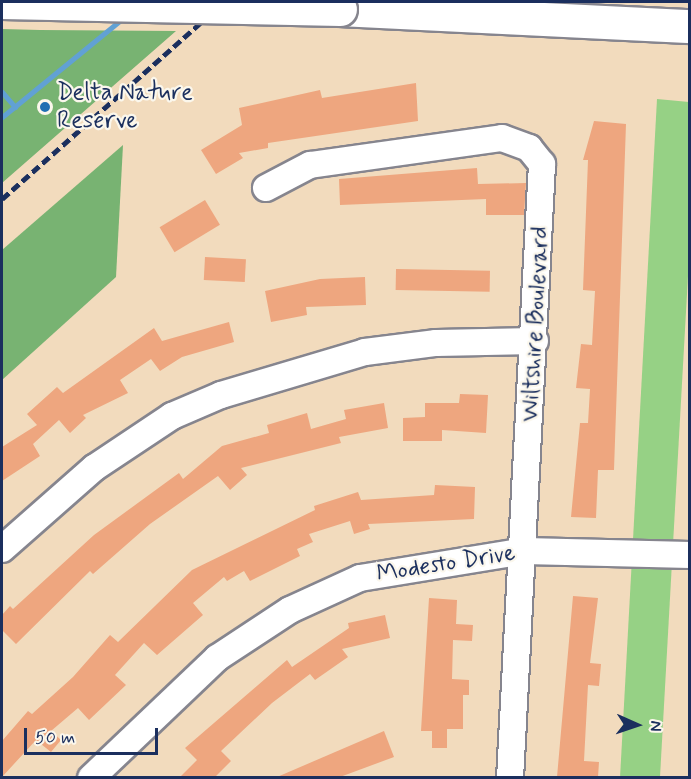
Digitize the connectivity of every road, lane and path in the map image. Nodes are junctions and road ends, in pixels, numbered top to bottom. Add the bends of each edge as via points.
1 (2, 2) edge
2 (690, 26) edge
3 (266, 188) dead end
4 (535, 341) junction
5 (2, 549) edge
6 (525, 551) junction
7 (690, 555) edge
8 (91, 777) edge
9 (510, 777) edge

1 - 2 main road, bridge via 340,9
3 - 4 street, Wiltshire Boulevard via 310,165 502,138 530,148 542,164 545,180
4 - 5 street via 436,343 364,352 221,395 133,440
4 - 6 street, Wiltshire Boulevard
6 - 7 street, Modesto Drive
6 - 8 street, Modesto Drive via 398,568 360,578 290,610 217,658
6 - 9 street, Wiltshire Boulevard

